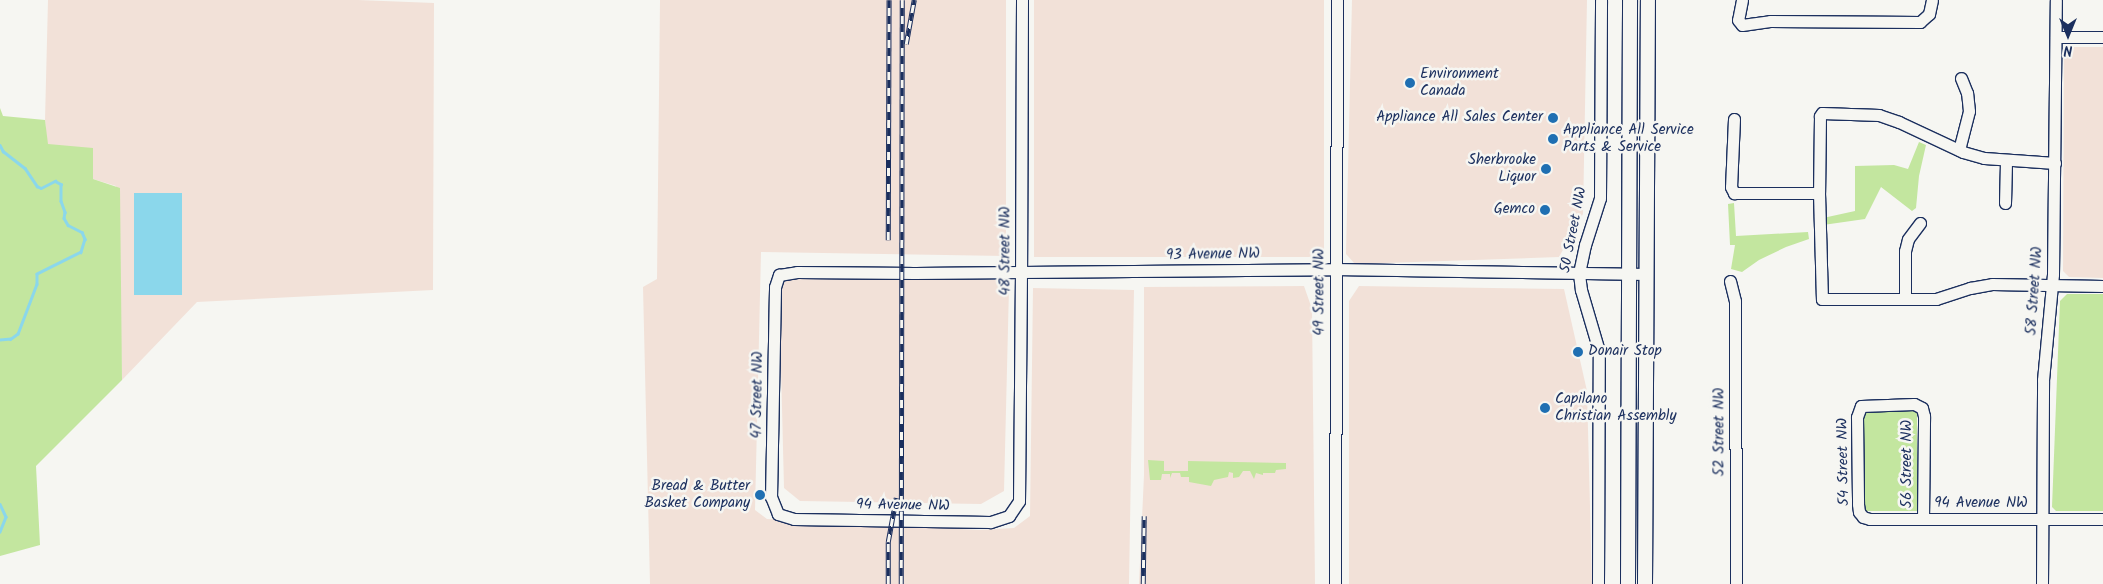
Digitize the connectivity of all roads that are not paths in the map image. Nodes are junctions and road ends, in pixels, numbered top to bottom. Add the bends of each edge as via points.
1 (1022, 0) edge
2 (1337, 0) edge
3 (1600, 0) edge
4 (1630, 0) edge
5 (1648, 0) edge
6 (1742, 0) edge
7 (2056, 0) edge
8 (1932, 4) edge
9 (2056, 37) junction
10 (2103, 37) edge
11 (1961, 78) dead end
12 (1734, 119) dead end
13 (1960, 150) junction
14 (2006, 161) junction
15 (2055, 163) junction
16 (1820, 193) junction
17 (2005, 203) dead end
18 (1920, 223) dead end
19 (1334, 269) junction
20 (1021, 272) junction
21 (1579, 273) junction
22 (1629, 274) junction
23 (1647, 274) junction
24 (779, 275) joint
25 (1730, 281) dead end
26 (2052, 286) junction
27 (2103, 286) edge
28 (1905, 299) junction
29 (1922, 408) joint
30 (1019, 501) joint
31 (778, 514) joint
32 (1861, 515) joint
33 (2103, 518) edge
34 (1923, 519) junction
35 (2042, 519) junction
36 (1335, 584) edge
37 (1598, 584) edge
38 (1628, 584) edge
39 (1645, 584) edge
40 (1736, 584) edge
41 (2042, 584) edge

1 - 20 street, 48 Street NW
2 - 19 street, 49 Street NW
3 - 21 street, 50 Street NW via 1600,198
4 - 22 main road
5 - 23 main road
6 - 8 street via 1739,23 1745,25 1770,21 1920,22 1929,14
7 - 9 street, 58 Street NW
9 - 10 street
9 - 15 street, 58 Street NW
11 - 13 street via 1969,111
12 - 16 street via 1731,187 1734,194
13 - 14 street
13 - 16 street via 1879,115 1822,113
14 - 15 street
14 - 17 street
15 - 26 street, 58 Street NW
16 - 28 street via 1822,299
18 - 28 street via 1908,238 1905,251
19 - 20 street, 93 Avenue NW
19 - 21 street, 93 Avenue NW
19 - 36 street, 49 Street NW
20 - 24 street, 93 Avenue NW via 798,272
20 - 30 street, 48 Street NW
21 - 22 street, 93 Avenue NW
21 - 37 street, 50 Street NW via 1580,290 1599,351
22 - 23 street, 93 Avenue NW
22 - 38 main road
23 - 39 main road
24 - 31 street, 47 Street NW via 775,287 771,497
25 - 40 street, 52 Street NW via 1735,301
26 - 27 street
26 - 28 street via 1984,285 1936,299
26 - 35 street, 58 Street NW via 2043,380
29 - 32 street, 54 Street NW via 1914,404 1866,404 1859,408 1858,504
29 - 34 street, 56 Street NW
30 - 31 street, 94 Avenue NW via 1008,516 990,522 794,519
32 - 34 street, 94 Avenue NW via 1870,519
33 - 35 street, 94 Avenue NW
34 - 35 street, 94 Avenue NW
35 - 41 street, 58 Street NW

